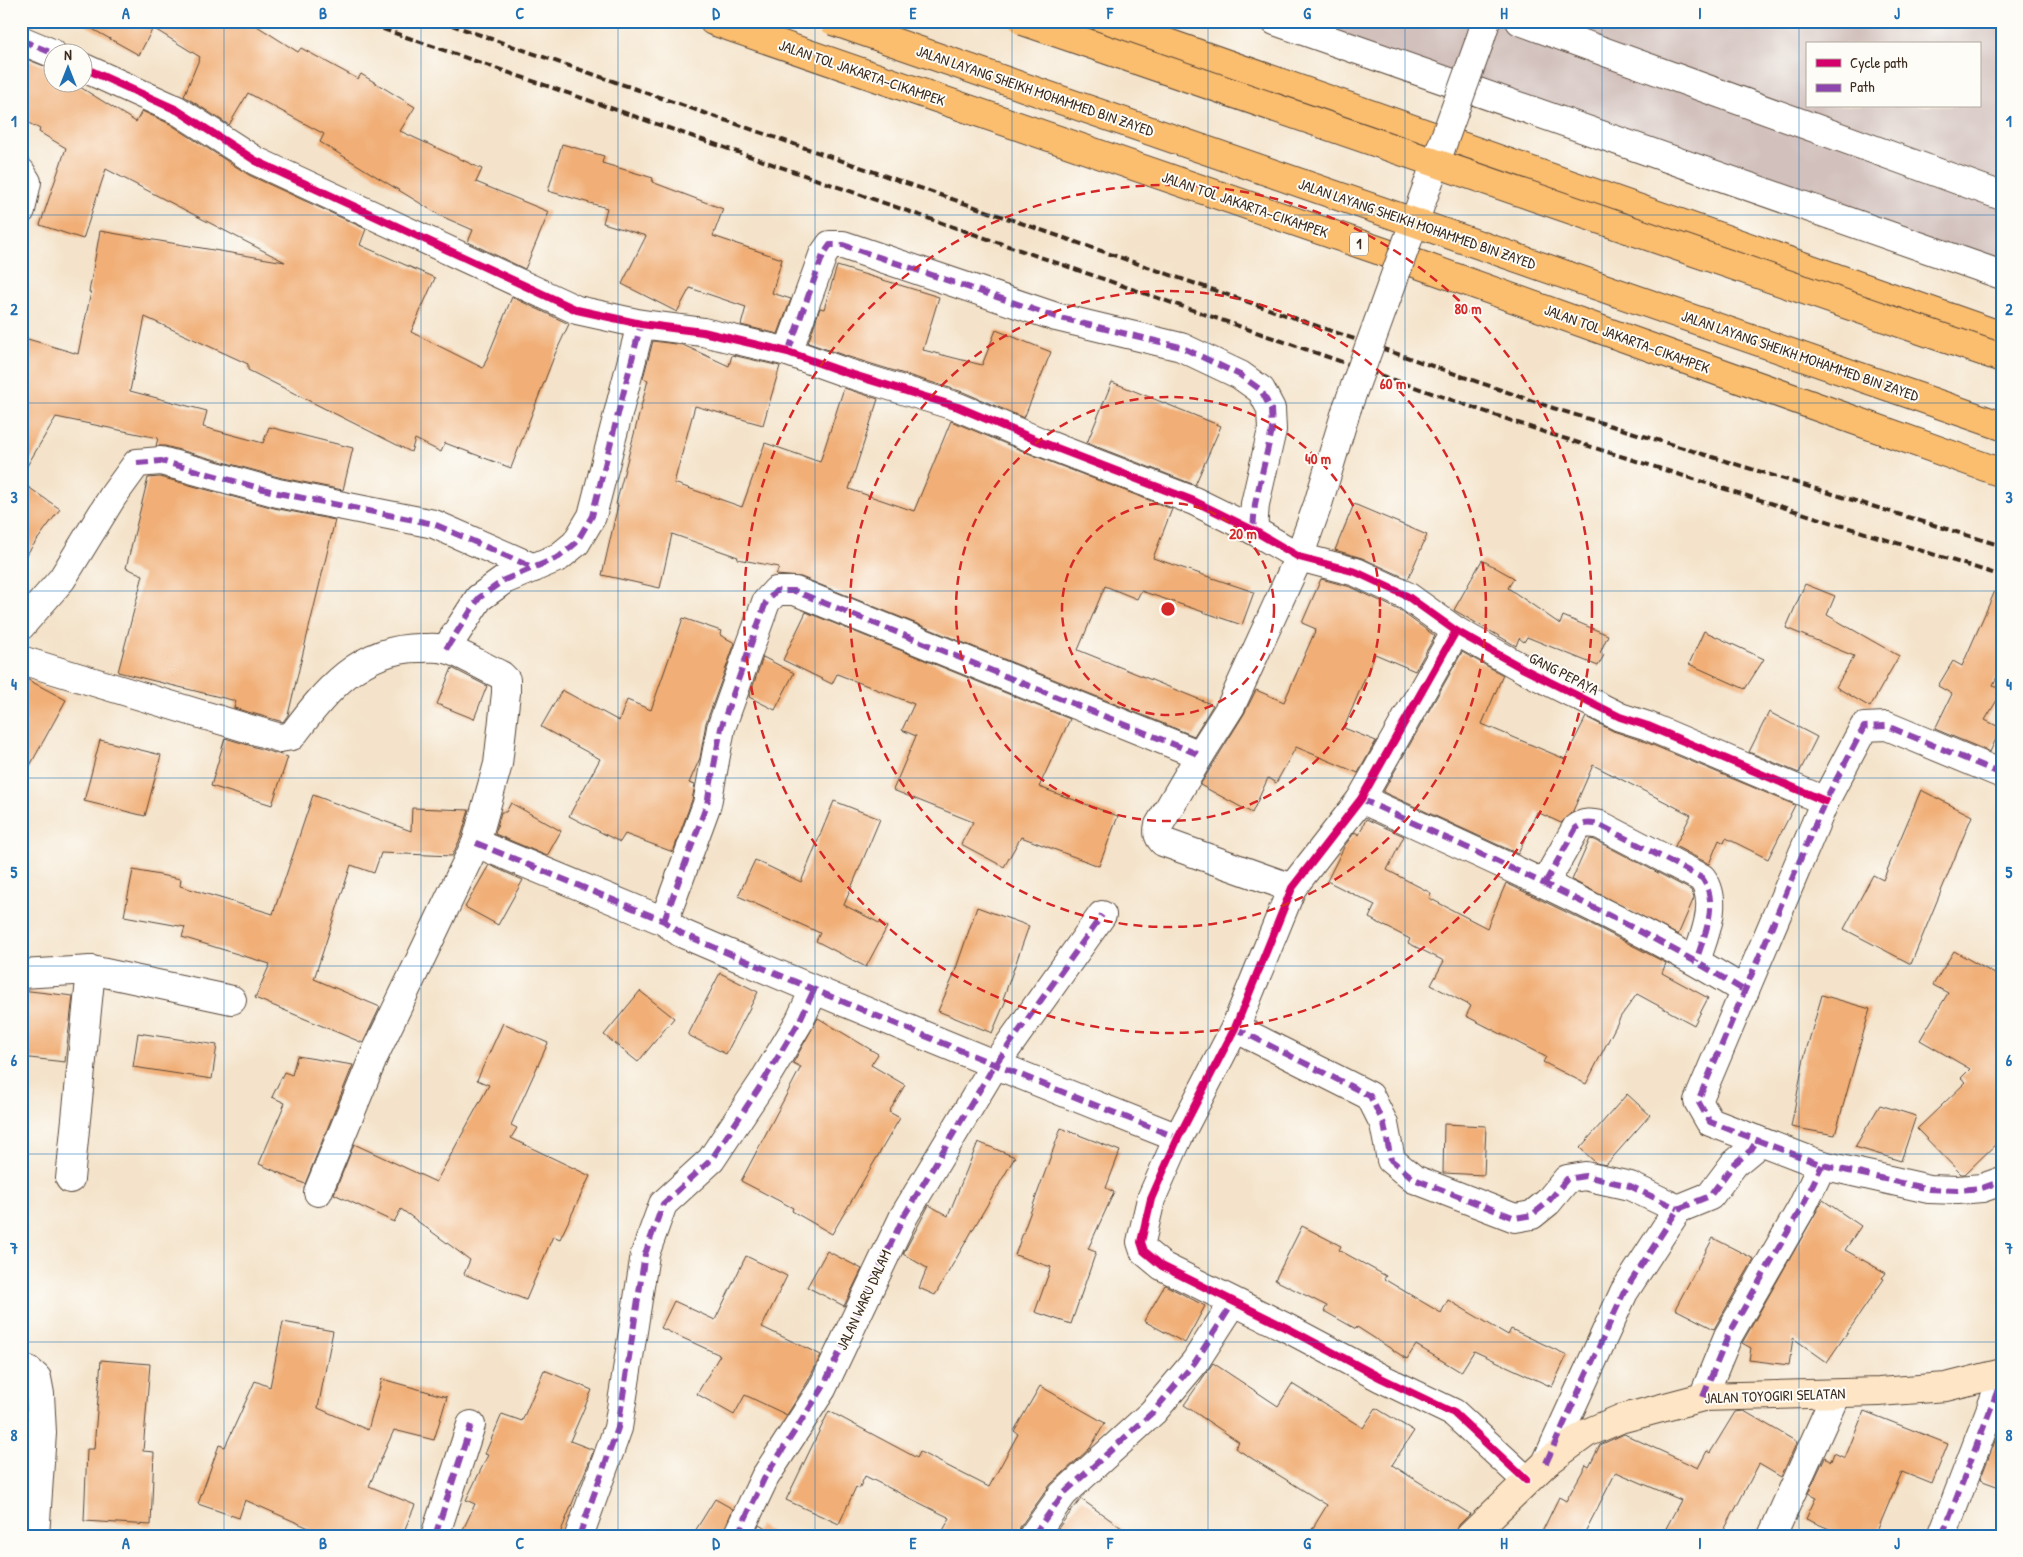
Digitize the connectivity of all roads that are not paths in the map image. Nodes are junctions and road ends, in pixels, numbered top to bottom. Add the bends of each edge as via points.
1 (713, 21) edge
2 (833, 21) edge
3 (1023, 21) edge
4 (1106, 21) edge
5 (1275, 21) edge
6 (1520, 21) edge
7 (1483, 32) edge
8 (21, 40) edge
9 (42, 49) edge
10 (92, 72) edge
11 (24, 175) edge
12 (2002, 196) edge
13 (21, 210) edge
14 (2002, 275) edge
15 (641, 324) junction
16 (2002, 336) edge
17 (788, 352) junction
18 (2002, 358) edge
19 (2002, 426) edge
20 (2002, 472) edge
21 (1253, 530) junction
22 (1299, 557) junction
23 (534, 568) junction
24 (21, 626) edge
25 (1456, 631) junction
26 (446, 649) junction
27 (21, 660) edge
28 (1200, 755) junction
29 (2002, 774) edge
30 (1361, 799) junction
31 (1825, 801) junction
32 (476, 843) junction
33 (1545, 883) junction
34 (1292, 888) junction
35 (1102, 915) dead end
36 (664, 921) junction
37 (1696, 961) junction
38 (92, 970) junction
39 (21, 974) edge
40 (814, 990) junction
41 (1745, 991) junction
42 (232, 1000) dead end
43 (1235, 1028) junction
44 (994, 1066) junction
45 (1178, 1138) junction
46 (1757, 1140) junction
47 (1822, 1165) junction
48 (70, 1180) dead end
49 (2002, 1181) edge
50 (318, 1192) dead end
51 (1678, 1209) junction
52 (1233, 1303) junction
53 (21, 1368) edge
54 (2002, 1373) edge
55 (2002, 1379) edge
56 (1836, 1394) junction
57 (1703, 1397) junction
58 (471, 1425) dead end
59 (1536, 1472) junction
60 (35, 1536) edge
61 (435, 1536) edge
62 (579, 1536) edge
63 (738, 1536) edge
64 (1033, 1536) edge
65 (1470, 1536) edge
66 (1772, 1536) edge
67 (1942, 1536) edge

1 - 20 highway, JALAN TOL JAKARTA–CIKAMPEK / 1 via 1398,258
2 - 19 highway, JALAN LAYANG SHEIKH MOHAMMED BIN ZAYED, bridge
3 - 18 highway, bridge
4 - 16 highway
5 - 14 street
6 - 12 street
7 - 22 street, bridge via 1347,408
8 - 9 street
10 - 15 street, GANG PEPAYA via 177,110 256,161 577,310
11 - 13 street via 26,187
15 - 17 street, GANG PEPAYA via 703,332
15 - 23 street via 592,516 576,543 559,557
17 - 21 street, GANG PEPAYA via 958,407 1194,502
17 - 21 street via 823,254 830,245 843,245 1056,317 1181,347 1247,380 1261,390 1271,409 1272,430 1255,504
21 - 22 street, GANG PEPAYA
22 - 25 street, GANG PEPAYA via 1356,572 1407,596
22 - 28 street via 1231,706
23 - 24 street via 434,524 278,493 161,461 137,463 62,580
23 - 26 street via 504,580 479,598
25 - 30 street
25 - 31 street, GANG PEPAYA via 1620,717
26 - 27 street via 406,648 368,660 320,698 292,736 280,738
26 - 32 street via 506,680 498,764
28 - 34 street via 1159,825 1158,837 1163,842
28 - 36 street via 795,591 776,591 766,602 721,728 707,804
29 - 31 street via 1887,726 1864,727
30 - 33 street
30 - 34 street
31 - 41 street
32 - 36 street
32 - 50 street via 374,1056
33 - 37 street
33 - 37 street via 1576,828 1582,824 1600,825 1706,883 1709,918
34 - 43 street
35 - 44 street, JALAN WARU DALAM
36 - 40 street via 681,933
37 - 41 street
38 - 39 street
38 - 42 street
38 - 48 street
40 - 44 street
40 - 62 street via 764,1082 711,1160 663,1204 645,1254 618,1428
41 - 46 street via 1698,1102 1710,1122
43 - 45 street
43 - 51 street via 1370,1096 1384,1124 1392,1160 1414,1180 1515,1218 1532,1215 1567,1179 1585,1176 1630,1186
44 - 45 street
44 - 63 street, JALAN WARU DALAM via 904,1216 822,1390 765,1477
45 - 52 street via 1151,1200 1141,1242 1144,1251 1162,1266
46 - 47 street
46 - 51 street via 1710,1196
47 - 49 street via 1929,1190 1982,1188
47 - 57 street via 1801,1209 1728,1336
51 - 59 street via 1624,1292
52 - 59 street via 1454,1413
52 - 64 street via 1195,1362 1153,1412 1063,1494
53 - 60 street via 38,1378 40,1394 42,1433
54 - 56 street, JALAN TOYOGIRI SELATAN via 1946,1387
55 - 67 street
56 - 57 street, JALAN TOYOGIRI SELATAN
56 - 66 street
57 - 59 street, JALAN TOYOGIRI SELATAN via 1620,1419 1587,1433
58 - 61 street
59 - 65 street, JALAN TOYOGIRI SELATAN

